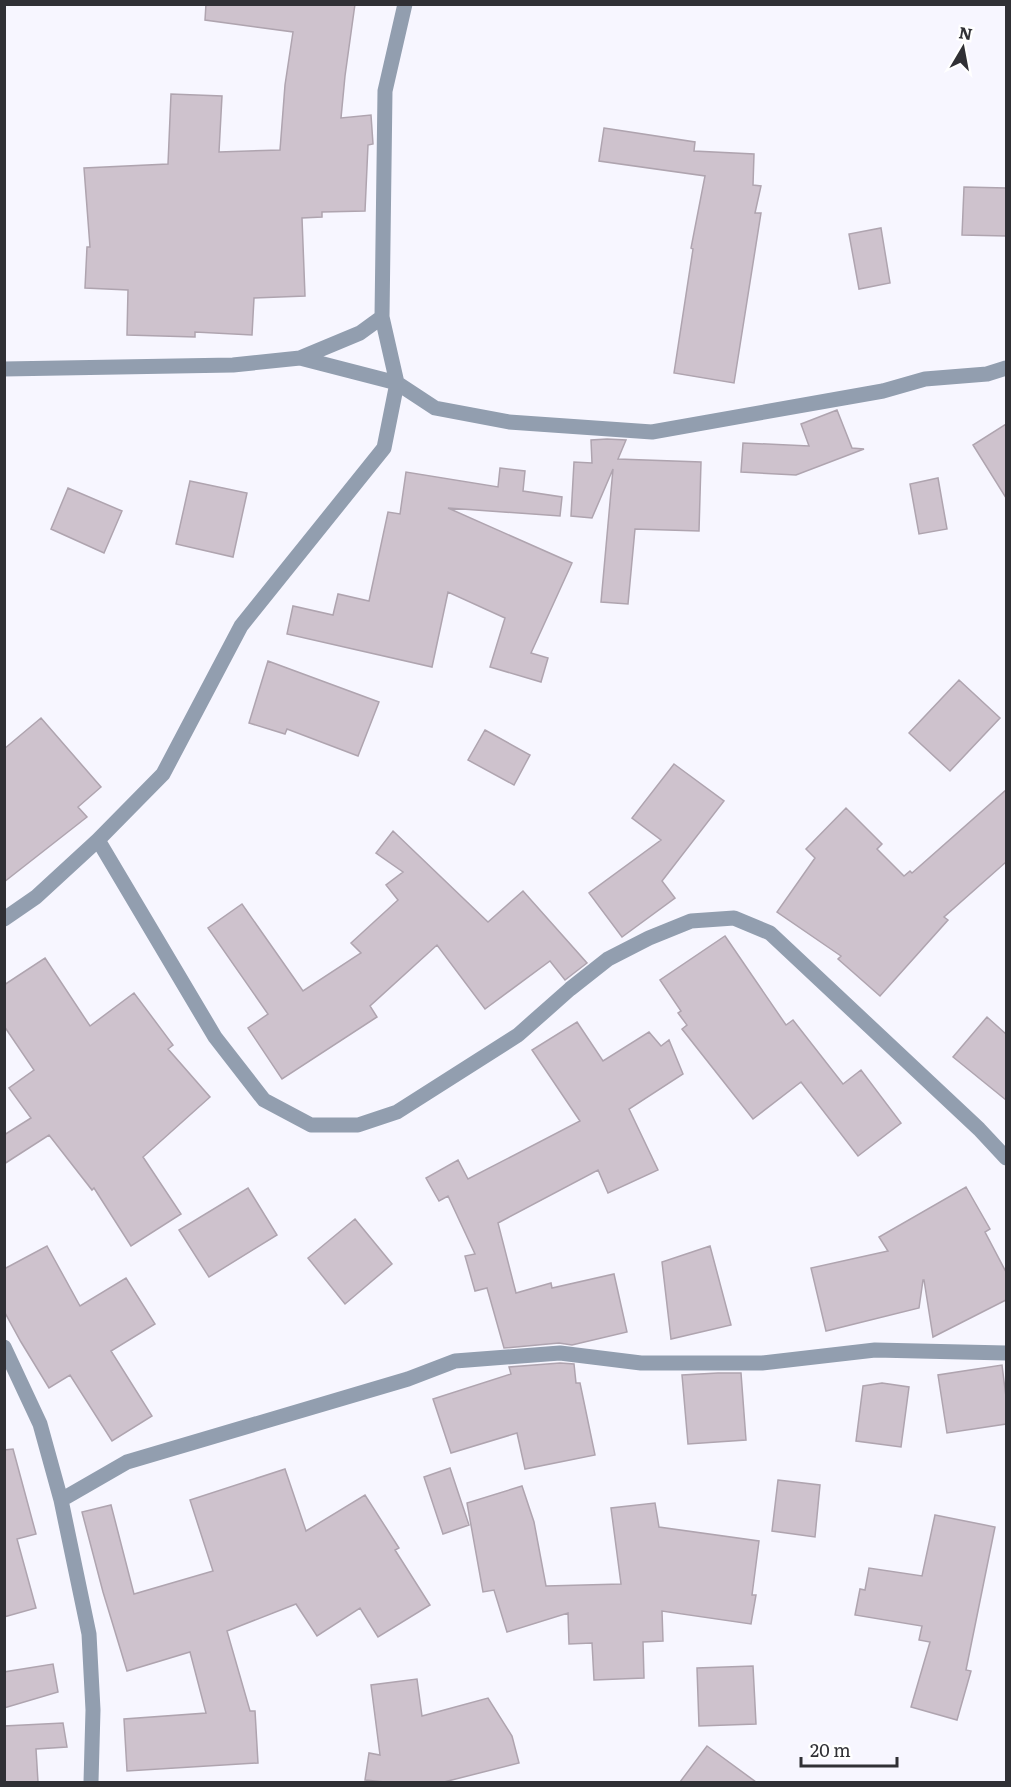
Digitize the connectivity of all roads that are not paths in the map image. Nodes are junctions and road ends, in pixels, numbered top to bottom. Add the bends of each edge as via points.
1 (405, 4) edge
2 (382, 317) junction
3 (300, 358) junction
4 (1006, 368) edge
5 (4, 369) edge
6 (397, 383) junction
7 (98, 840) junction
8 (4, 919) edge
9 (1006, 1158) edge
10 (4, 1347) edge
11 (1006, 1353) edge
12 (61, 1500) junction
13 (91, 1782) edge

1 - 2 street via 385,91
2 - 3 street via 360,333
2 - 6 street
3 - 5 street via 233,365
3 - 6 street
4 - 6 street via 987,374 925,379 883,391 652,432 509,422 435,408
6 - 7 street via 384,448 241,626 163,774
7 - 8 street via 36,897
7 - 9 street via 215,1037 264,1100 311,1125 358,1125 397,1112 518,1035 608,959 691,921 734,918 770,933
10 - 12 street via 40,1424
11 - 12 street via 875,1350 762,1363 641,1363 560,1353 455,1361 408,1379 127,1462
12 - 13 street via 89,1634

